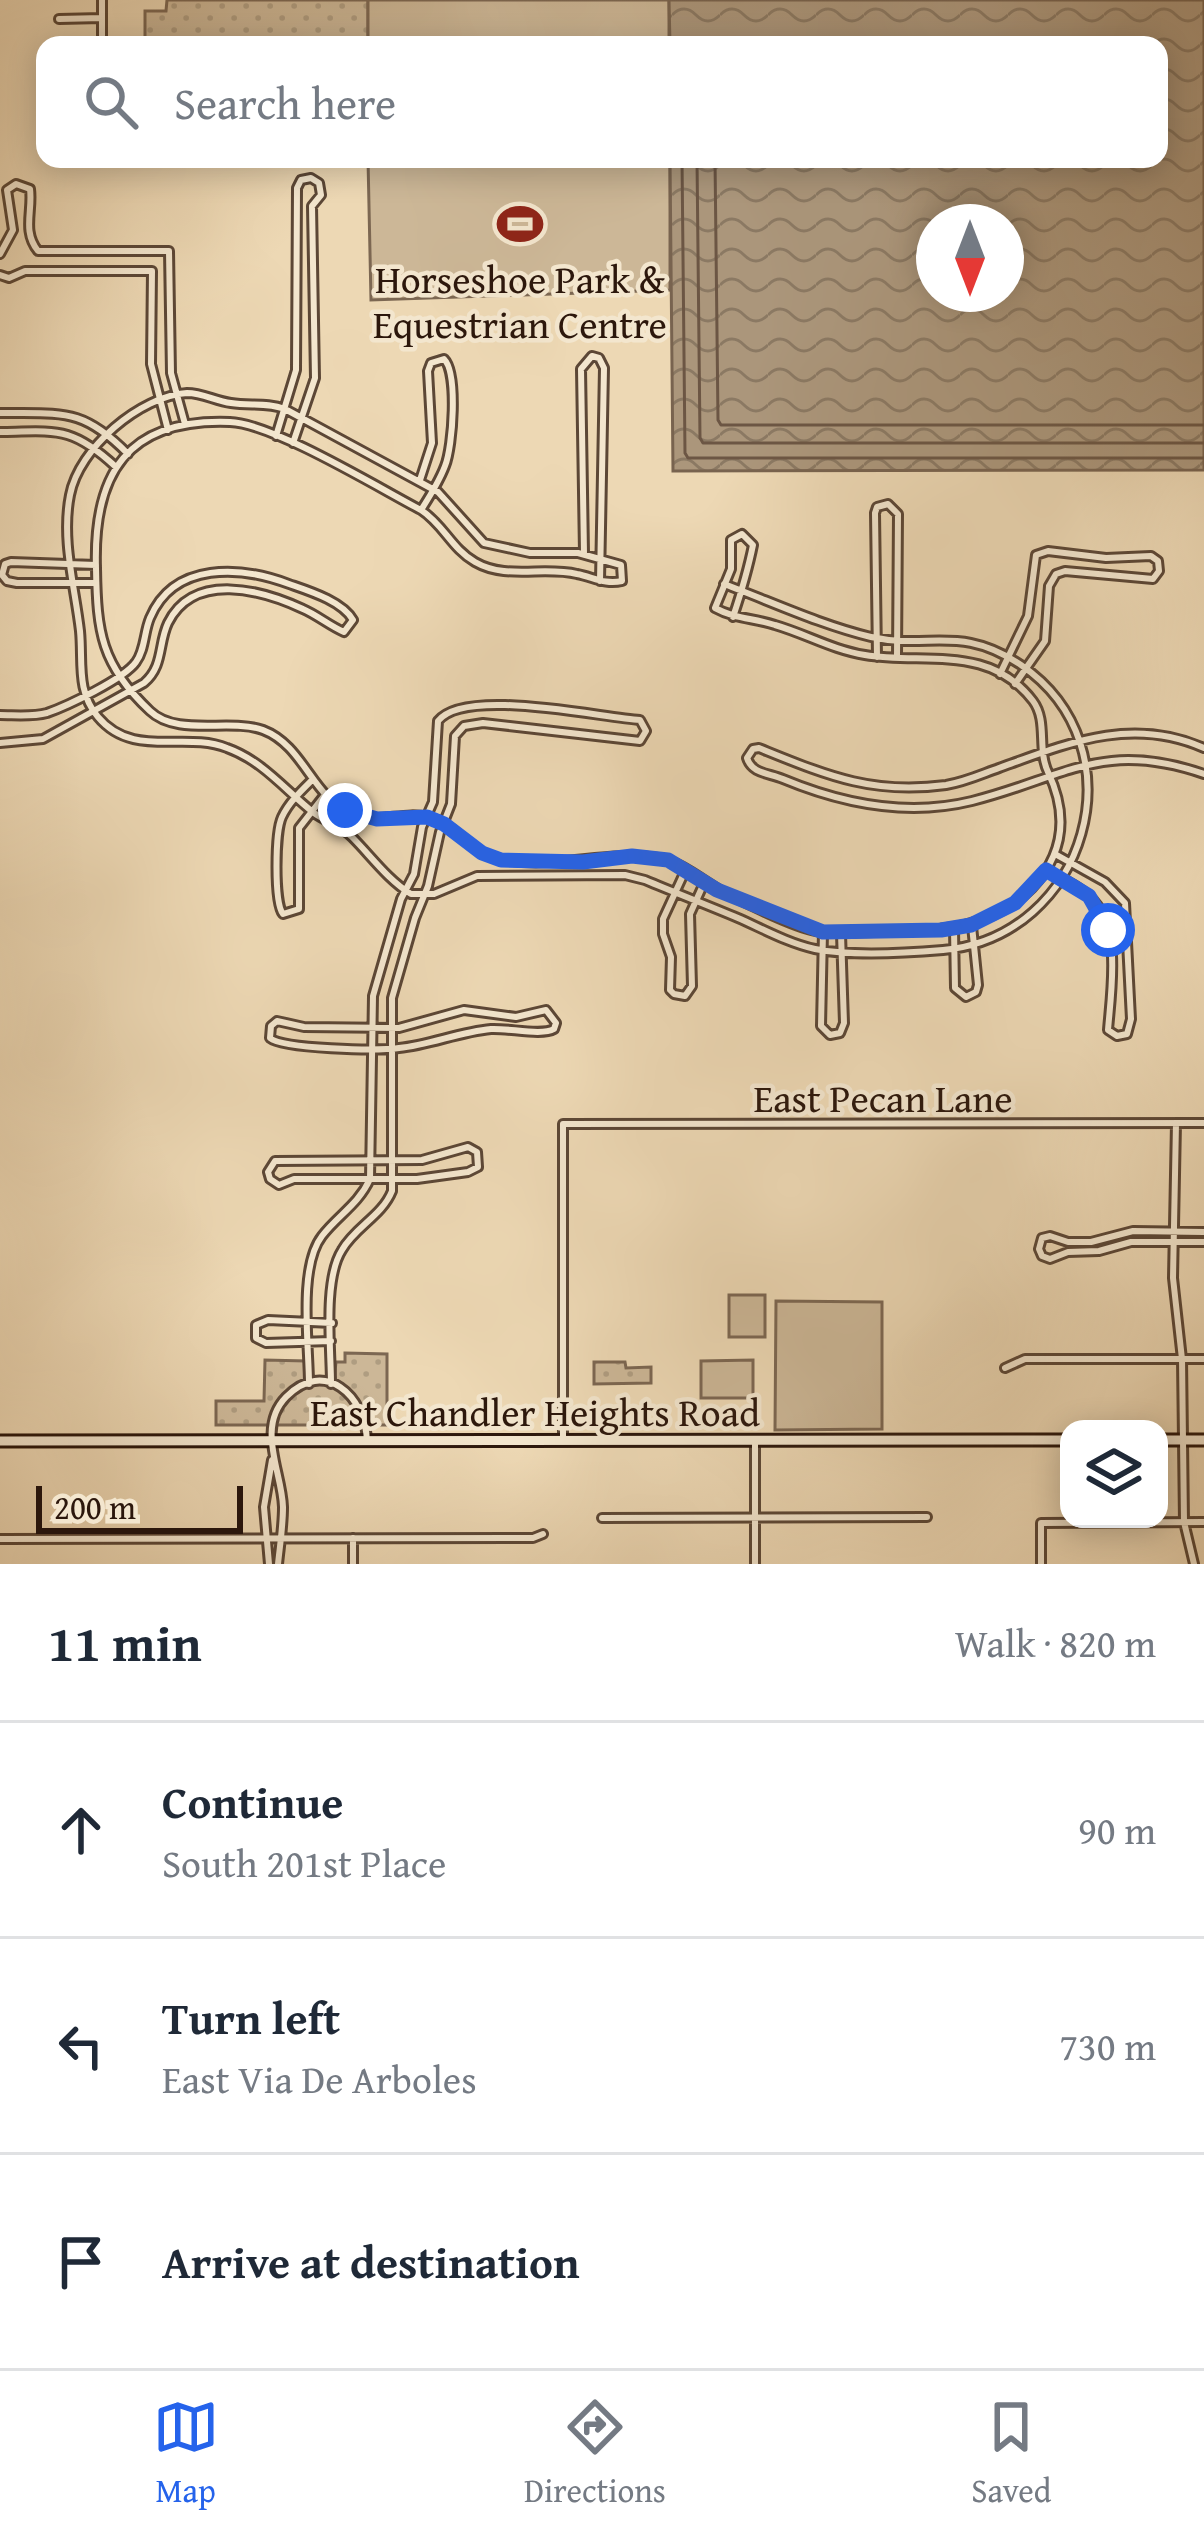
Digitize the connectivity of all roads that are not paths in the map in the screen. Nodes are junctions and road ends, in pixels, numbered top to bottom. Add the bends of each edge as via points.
1 (102, 0) edge
2 (102, 18) junction
3 (59, 19) dead end
4 (102, 36) edge
5 (0, 254) edge
6 (0, 275) edge
7 (177, 395) junction
8 (158, 400) junction
9 (285, 409) junction
10 (0, 413) edge
11 (302, 418) junction
12 (185, 424) junction
13 (167, 430) junction
14 (0, 432) edge
15 (110, 435) junction
16 (276, 436) junction
17 (292, 444) junction
18 (95, 447) junction
19 (128, 454) junction
20 (116, 467) junction
21 (419, 481) junction
22 (434, 489) junction
23 (421, 510) junction
24 (584, 554) junction
25 (601, 559) junction
26 (70, 565) junction
27 (96, 565) junction
28 (219, 571) junction
29 (197, 574) junction
30 (599, 581) junction
31 (70, 582) junction
32 (96, 583) junction
33 (724, 584) junction
34 (221, 589) junction
35 (742, 591) junction
36 (204, 592) junction
37 (733, 617) junction
38 (877, 638) junction
39 (897, 639) junction
40 (877, 657) junction
41 (897, 657) junction
42 (1010, 658) junction
43 (1025, 669) junction
44 (1000, 674) junction
45 (125, 679) junction
46 (1015, 685) junction
47 (134, 690) junction
48 (86, 697) junction
49 (456, 706) junction
50 (93, 710) junction
51 (549, 710) junction
52 (569, 712) junction
53 (0, 715) edge
54 (464, 726) junction
55 (435, 727) junction
56 (547, 729) junction
57 (567, 732) junction
58 (455, 736) junction
59 (1078, 739) junction
60 (0, 743) edge
61 (1204, 748) edge
62 (1041, 752) junction
63 (1086, 764) junction
64 (1049, 773) junction
65 (1204, 774) edge
66 (313, 779) junction
67 (325, 795) junction
68 (296, 796) junction
69 (311, 810) junction
70 (427, 817) junction
71 (444, 824) junction
72 (1055, 854) junction
73 (1071, 862) junction
74 (686, 869) junction
75 (1046, 870) junction
76 (1062, 879) junction
77 (704, 883) junction
78 (406, 892) junction
79 (674, 892) junction
80 (424, 896) junction
81 (695, 900) junction
82 (971, 925) junction
83 (954, 929) junction
84 (1129, 930) junction
85 (1108, 931) junction
86 (823, 932) junction
87 (841, 932) junction
88 (974, 944) junction
89 (955, 948) junction
90 (823, 950) junction
91 (1110, 950) junction
92 (1129, 950) junction
93 (841, 951) junction
94 (373, 1027) junction
95 (392, 1027) junction
96 (373, 1048) junction
97 (392, 1049) junction
98 (1176, 1123) junction
99 (1204, 1123) edge
100 (393, 1161) junction
101 (373, 1162) junction
102 (370, 1179) junction
103 (392, 1180) junction
104 (1173, 1231) junction
105 (1204, 1232) edge
106 (1106, 1240) junction
107 (1173, 1242) junction
108 (1204, 1242) edge
109 (1109, 1249) junction
110 (308, 1323) junction
111 (332, 1323) junction
112 (308, 1341) junction
113 (331, 1341) junction
114 (1182, 1359) junction
115 (1204, 1359) edge
116 (1004, 1368) dead end
117 (309, 1384) junction
118 (331, 1384) junction
119 (272, 1440) junction
120 (1060, 1440) edge
121 (1168, 1440) edge
122 (1183, 1440) junction
123 (1204, 1440) edge
124 (755, 1441) junction
125 (0, 1442) edge
126 (367, 1442) junction
127 (563, 1442) junction
128 (274, 1457) junction
129 (927, 1517) dead end
130 (602, 1518) dead end
131 (755, 1518) junction
132 (1184, 1522) junction
133 (1204, 1522) edge
134 (543, 1534) dead end
135 (353, 1538) junction
136 (0, 1539) edge
137 (267, 1539) junction
138 (281, 1539) junction
139 (273, 1564) edge
140 (353, 1564) edge
141 (755, 1564) edge
142 (1041, 1564) edge
143 (1194, 1564) edge

1 - 2 street
2 - 3 street
2 - 4 street
5 - 7 street via 13,230 7,190 16,184 30,189 27,219 38,251 169,251
6 - 8 street via 152,271
7 - 8 street
7 - 9 street
7 - 12 street
8 - 13 street
8 - 15 street
9 - 11 street
9 - 11 street via 296,370 297,188 311,178 321,188 313,206 315,370
9 - 16 street
10 - 15 street via 72,414
11 - 17 street
11 - 21 street
12 - 13 street
12 - 16 street via 238,422
13 - 19 street
14 - 18 street via 63,432
15 - 18 street
15 - 19 street
16 - 17 street
17 - 23 street
18 - 20 street
18 - 26 street via 69,496
19 - 20 street
20 - 27 street via 96,515
21 - 22 street
21 - 22 street via 432,442 428,371 444,359 452,370 450,448
22 - 23 street
22 - 24 street via 484,543
23 - 30 street via 461,553 488,568
24 - 25 street
24 - 25 street via 580,369 592,356 604,368
25 - 30 street
25 - 30 street via 621,565 624,575 617,583
26 - 27 street
26 - 31 street
26 - 31 street via 10,562 2,575 11,582
27 - 32 street
28 - 29 street
28 - 34 street
28 - 34 street via 305,590 351,613 352,626 337,631 285,602
29 - 36 street
29 - 45 street via 159,604
31 - 32 street
31 - 48 street
32 - 45 street via 100,641
33 - 35 street
33 - 35 street via 731,540 742,534 753,545
33 - 37 street via 715,608
34 - 36 street
35 - 37 street
35 - 38 street
36 - 47 street via 172,617 156,670
37 - 40 street
38 - 39 street
38 - 39 street via 874,513 888,504 898,514
38 - 40 street
39 - 41 street
39 - 42 street via 954,639
40 - 41 street
41 - 44 street via 953,658
42 - 43 street
42 - 43 street via 1028,616 1036,555 1158,561 1153,579 1055,574 1048,632
42 - 44 street
43 - 46 street
43 - 59 street via 1060,704
44 - 46 street
45 - 47 street
45 - 48 street
46 - 62 street via 1038,710
47 - 50 street
47 - 66 street via 160,718 268,732
48 - 50 street
48 - 53 street via 42,714
49 - 51 street
49 - 54 street
49 - 55 street
50 - 60 street via 44,739
50 - 68 street via 134,740 229,748
51 - 52 street
51 - 56 street
52 - 57 street
52 - 57 street via 640,720 646,731 640,741
54 - 56 street
54 - 58 street
55 - 58 street
55 - 70 street
56 - 57 street
58 - 71 street
59 - 61 street via 1153,733
59 - 62 street
59 - 63 street
62 - 64 street
62 - 64 street via 956,783 886,788 836,780 759,748 747,758 756,770 873,806 970,801
63 - 64 street
63 - 65 street via 1147,760
63 - 73 street via 1086,819
64 - 72 street via 1062,821
66 - 67 street
66 - 68 street
67 - 69 street
67 - 70 street via 367,818
68 - 69 street
68 - 69 street via 278,829 283,914 299,909 297,834
69 - 78 street via 349,834
70 - 71 street
70 - 78 street
71 - 74 street via 501,860 646,857
71 - 80 street
72 - 73 street
72 - 75 street
73 - 76 street
73 - 84 street via 1115,888
74 - 77 street
74 - 79 street
75 - 76 street
75 - 82 street via 1015,903
76 - 85 street via 1096,903
76 - 88 street via 1033,913
77 - 81 street
77 - 86 street
78 - 80 street
78 - 94 street via 375,988
79 - 80 street via 626,875 491,875
79 - 81 street
79 - 81 street via 663,934 670,990 680,996 692,986
80 - 95 street via 394,988
81 - 90 street
82 - 83 street
82 - 88 street
83 - 87 street
83 - 89 street
84 - 85 street
84 - 92 street
85 - 91 street
86 - 87 street
86 - 90 street
87 - 93 street
88 - 89 street
88 - 89 street via 972,996 955,988
89 - 93 street
90 - 93 street
90 - 93 street via 821,1026 834,1035 844,1023
91 - 92 street
91 - 92 street via 1108,1030 1121,1036 1130,1028
94 - 95 street
94 - 96 street
94 - 96 street via 277,1021 269,1031 288,1047
95 - 97 street
95 - 97 street via 464,1010 516,1017 546,1010 556,1023 550,1033 494,1029
96 - 97 street
96 - 101 street
97 - 100 street
98 - 99 street, East Pecan Lane
98 - 104 street
98 - 127 street, East Pecan Lane via 563,1124
100 - 101 street
100 - 103 street
100 - 103 street via 434,1160 468,1148 479,1157 474,1171
101 - 102 street
101 - 102 street via 275,1161 268,1172 279,1185
102 - 103 street
102 - 110 street via 311,1256
103 - 111 street via 386,1204 334,1266
104 - 105 street
104 - 106 street
104 - 107 street
106 - 109 street
106 - 109 street via 1050,1236 1039,1249 1050,1259
107 - 108 street
107 - 109 street
107 - 114 street
110 - 111 street
110 - 112 street
110 - 112 street via 268,1320 254,1331 266,1343
111 - 113 street
112 - 113 street
112 - 117 street
113 - 118 street
114 - 115 street
114 - 116 street via 1024,1359
114 - 122 street
117 - 118 street
117 - 119 street via 283,1400
118 - 126 street via 358,1401
119 - 125 main road, East Chandler Heights Road
119 - 126 main road, East Chandler Heights Road
119 - 128 street
120 - 124 main road, East Chandler Heights Road
121 - 122 main road
122 - 123 main road
122 - 132 street
124 - 127 main road, East Chandler Heights Road
124 - 131 street
126 - 127 main road, East Chandler Heights Road
128 - 137 street
128 - 138 street
129 - 131 street
130 - 131 street
131 - 141 street
132 - 133 street
132 - 142 street via 1041,1522
132 - 143 street
134 - 135 street
135 - 138 street
135 - 140 street
136 - 137 street
137 - 138 street
137 - 139 street
138 - 139 street

